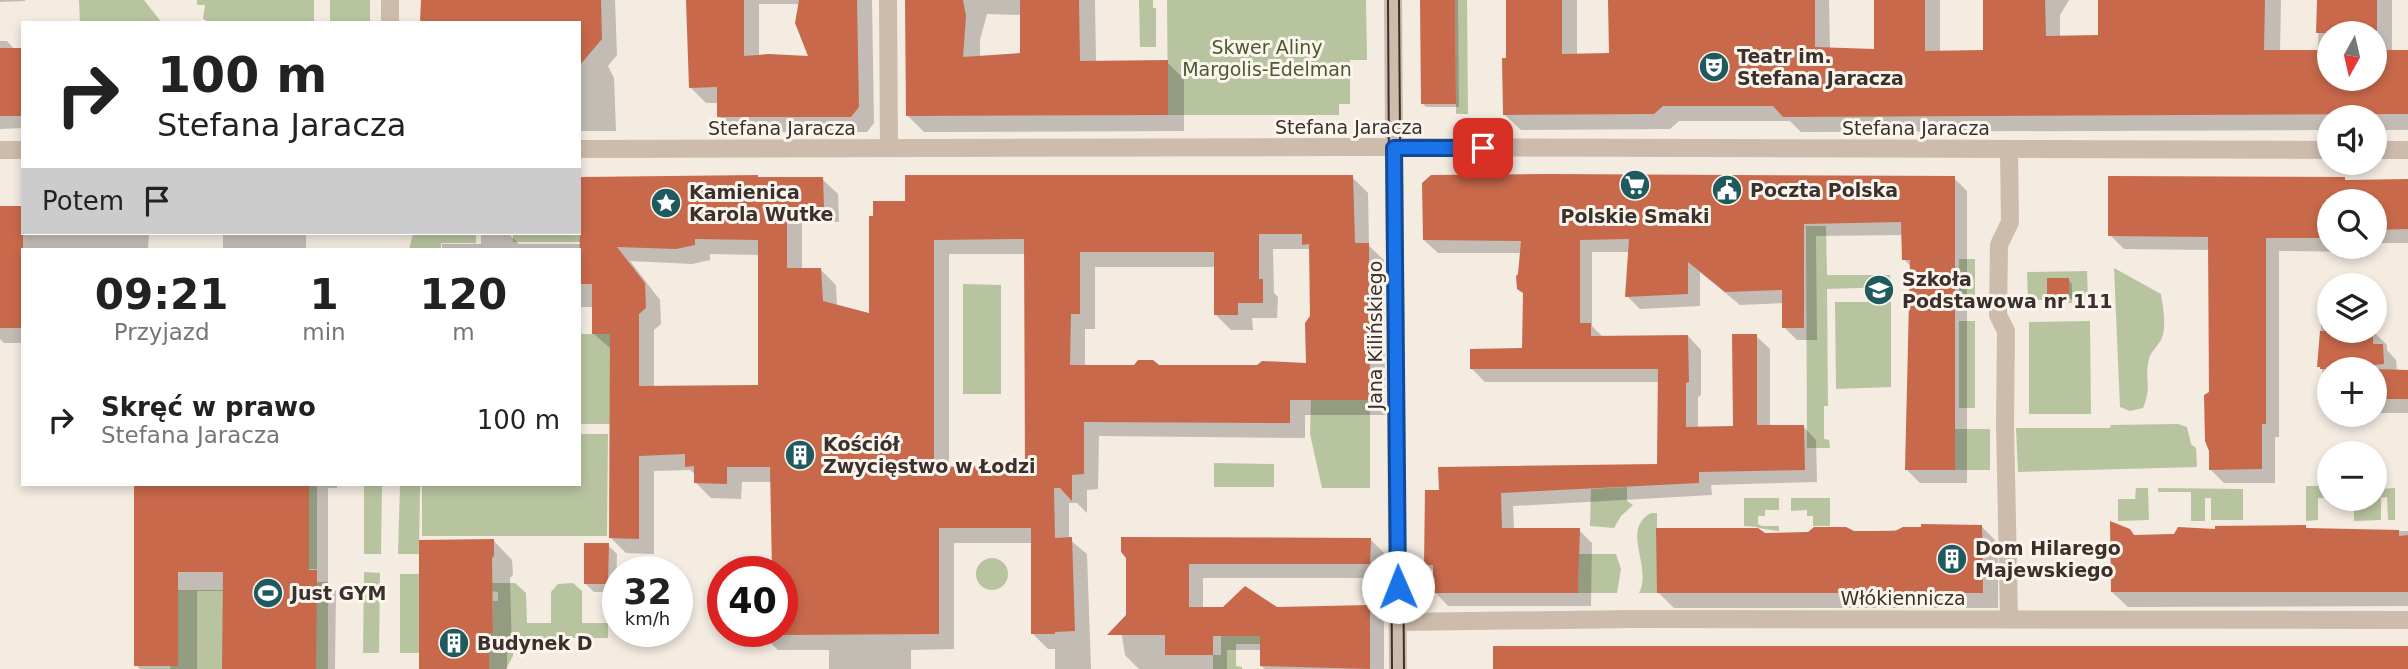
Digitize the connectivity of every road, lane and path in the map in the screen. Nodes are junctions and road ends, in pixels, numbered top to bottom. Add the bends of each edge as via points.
1 (390, 0) edge
2 (888, 0) edge
3 (1393, 0) edge
4 (390, 21) edge
5 (889, 148) junction
6 (1394, 148) junction
7 (581, 149) edge
8 (2010, 149) junction
9 (0, 150) edge
10 (21, 150) edge
11 (2317, 150) edge
12 (2387, 150) edge
13 (2408, 150) edge
14 (2008, 619) junction
15 (2408, 620) edge
16 (1398, 622) junction
17 (1398, 669) edge

1 - 4 street
2 - 5 street
3 - 6 street, Jana Kilińskiego
5 - 6 street, Stefana Jaracza
5 - 7 street, Stefana Jaracza
6 - 8 street, Stefana Jaracza
6 - 16 street, Jana Kilińskiego
8 - 11 street, Stefana Jaracza
8 - 14 street via 2010,222 1999,245 1998,315 2006,331
9 - 10 street
12 - 13 street
14 - 15 street, Włókiennicza
14 - 16 street, Włókiennicza
16 - 17 street, Jana Kilińskiego

